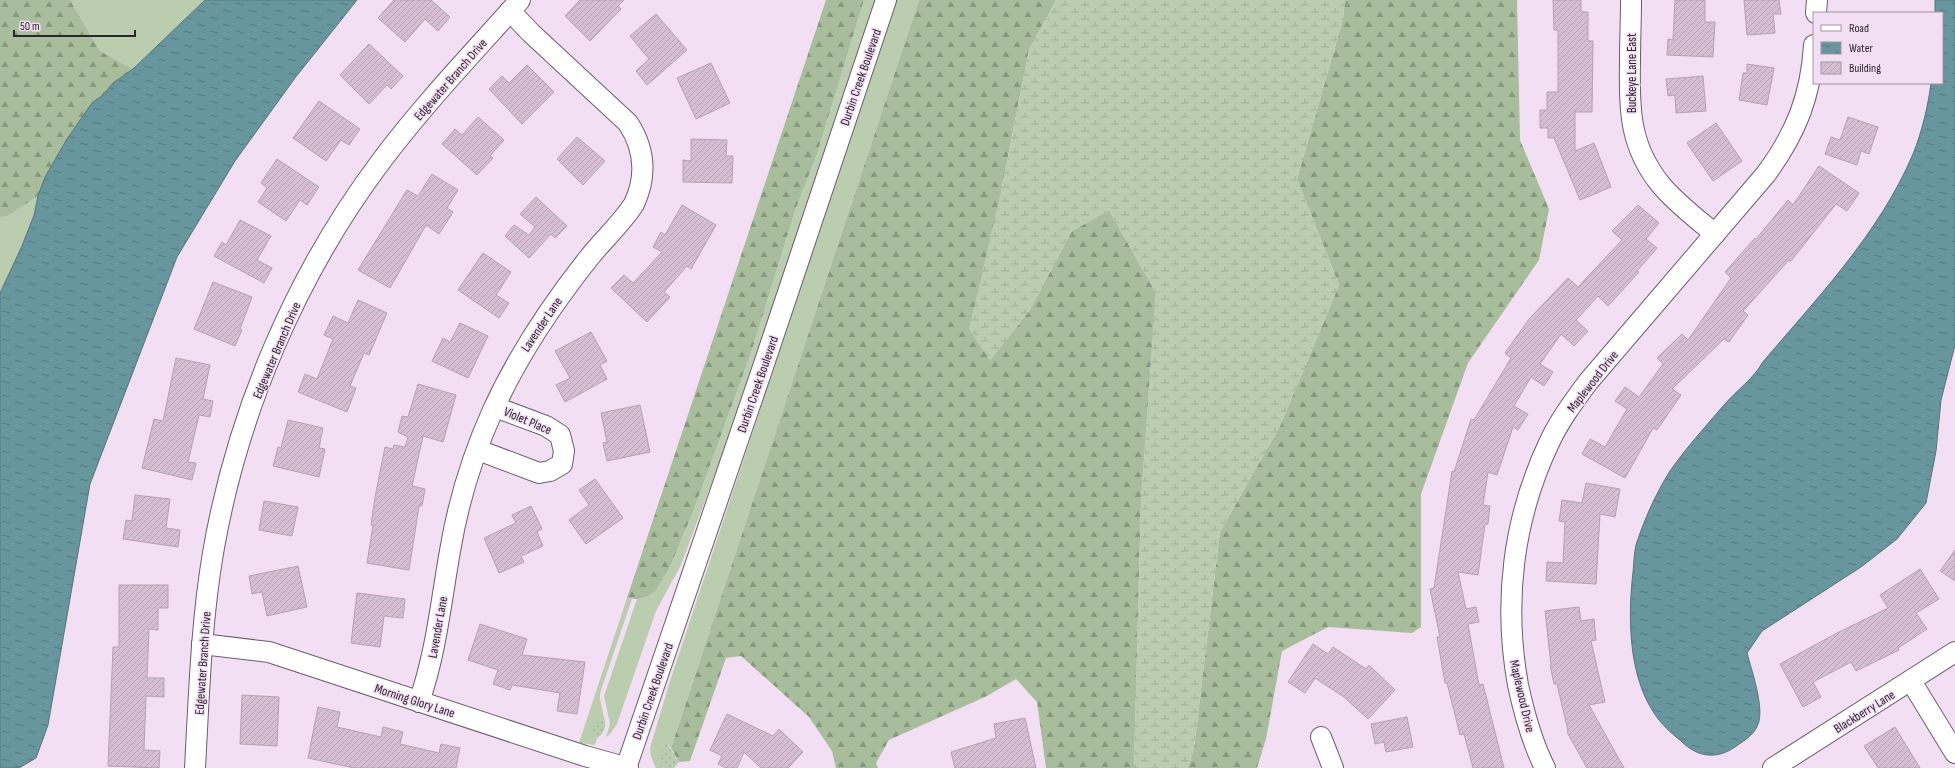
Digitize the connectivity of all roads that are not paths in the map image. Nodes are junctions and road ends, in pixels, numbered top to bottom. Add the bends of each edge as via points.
1 (886, 0) edge
2 (1631, 0) edge
3 (1817, 0) edge
4 (515, 6) edge
5 (1816, 12) edge
6 (1813, 67) edge
7 (1715, 234) junction
8 (495, 407) junction
9 (478, 450) junction
10 (202, 644) junction
11 (1955, 652) edge
12 (1911, 681) junction
13 (419, 702) junction
14 (1321, 738) dead end
15 (1955, 753) edge
16 (195, 768) edge
17 (627, 768) edge
18 (1333, 768) edge
19 (1545, 768) edge
20 (1773, 768) edge

1 - 17 street, Durbin Creek Boulevard
2 - 7 street, Buckeye Lane East via 1629,104 1638,147 1661,185
3 - 5 street
4 - 8 street, Lavender Lane via 531,33 628,123 639,142 643,173 639,194 634,204 553,305 524,349
4 - 10 street, Edgewater Branch Drive via 445,82 382,160 309,274 280,335 251,407 237,451 222,509 206,597
6 - 7 street, Maplewood Drive via 1808,90 1792,134 1766,174
7 - 19 street, Maplewood Drive via 1588,382 1549,442 1532,482 1514,553 1510,623 1522,704
8 - 9 street, Lavender Lane
8 - 9 street, Violet Place via 546,426 560,434 564,451 562,464 550,471 539,473
9 - 13 street, Lavender Lane via 455,526 434,650
10 - 13 street, Morning Glory Lane via 268,652
10 - 16 street, Edgewater Branch Drive
11 - 12 street, Blackberry Lane
12 - 15 street
12 - 20 street, Blackberry Lane
13 - 17 street, Morning Glory Lane
14 - 18 street

